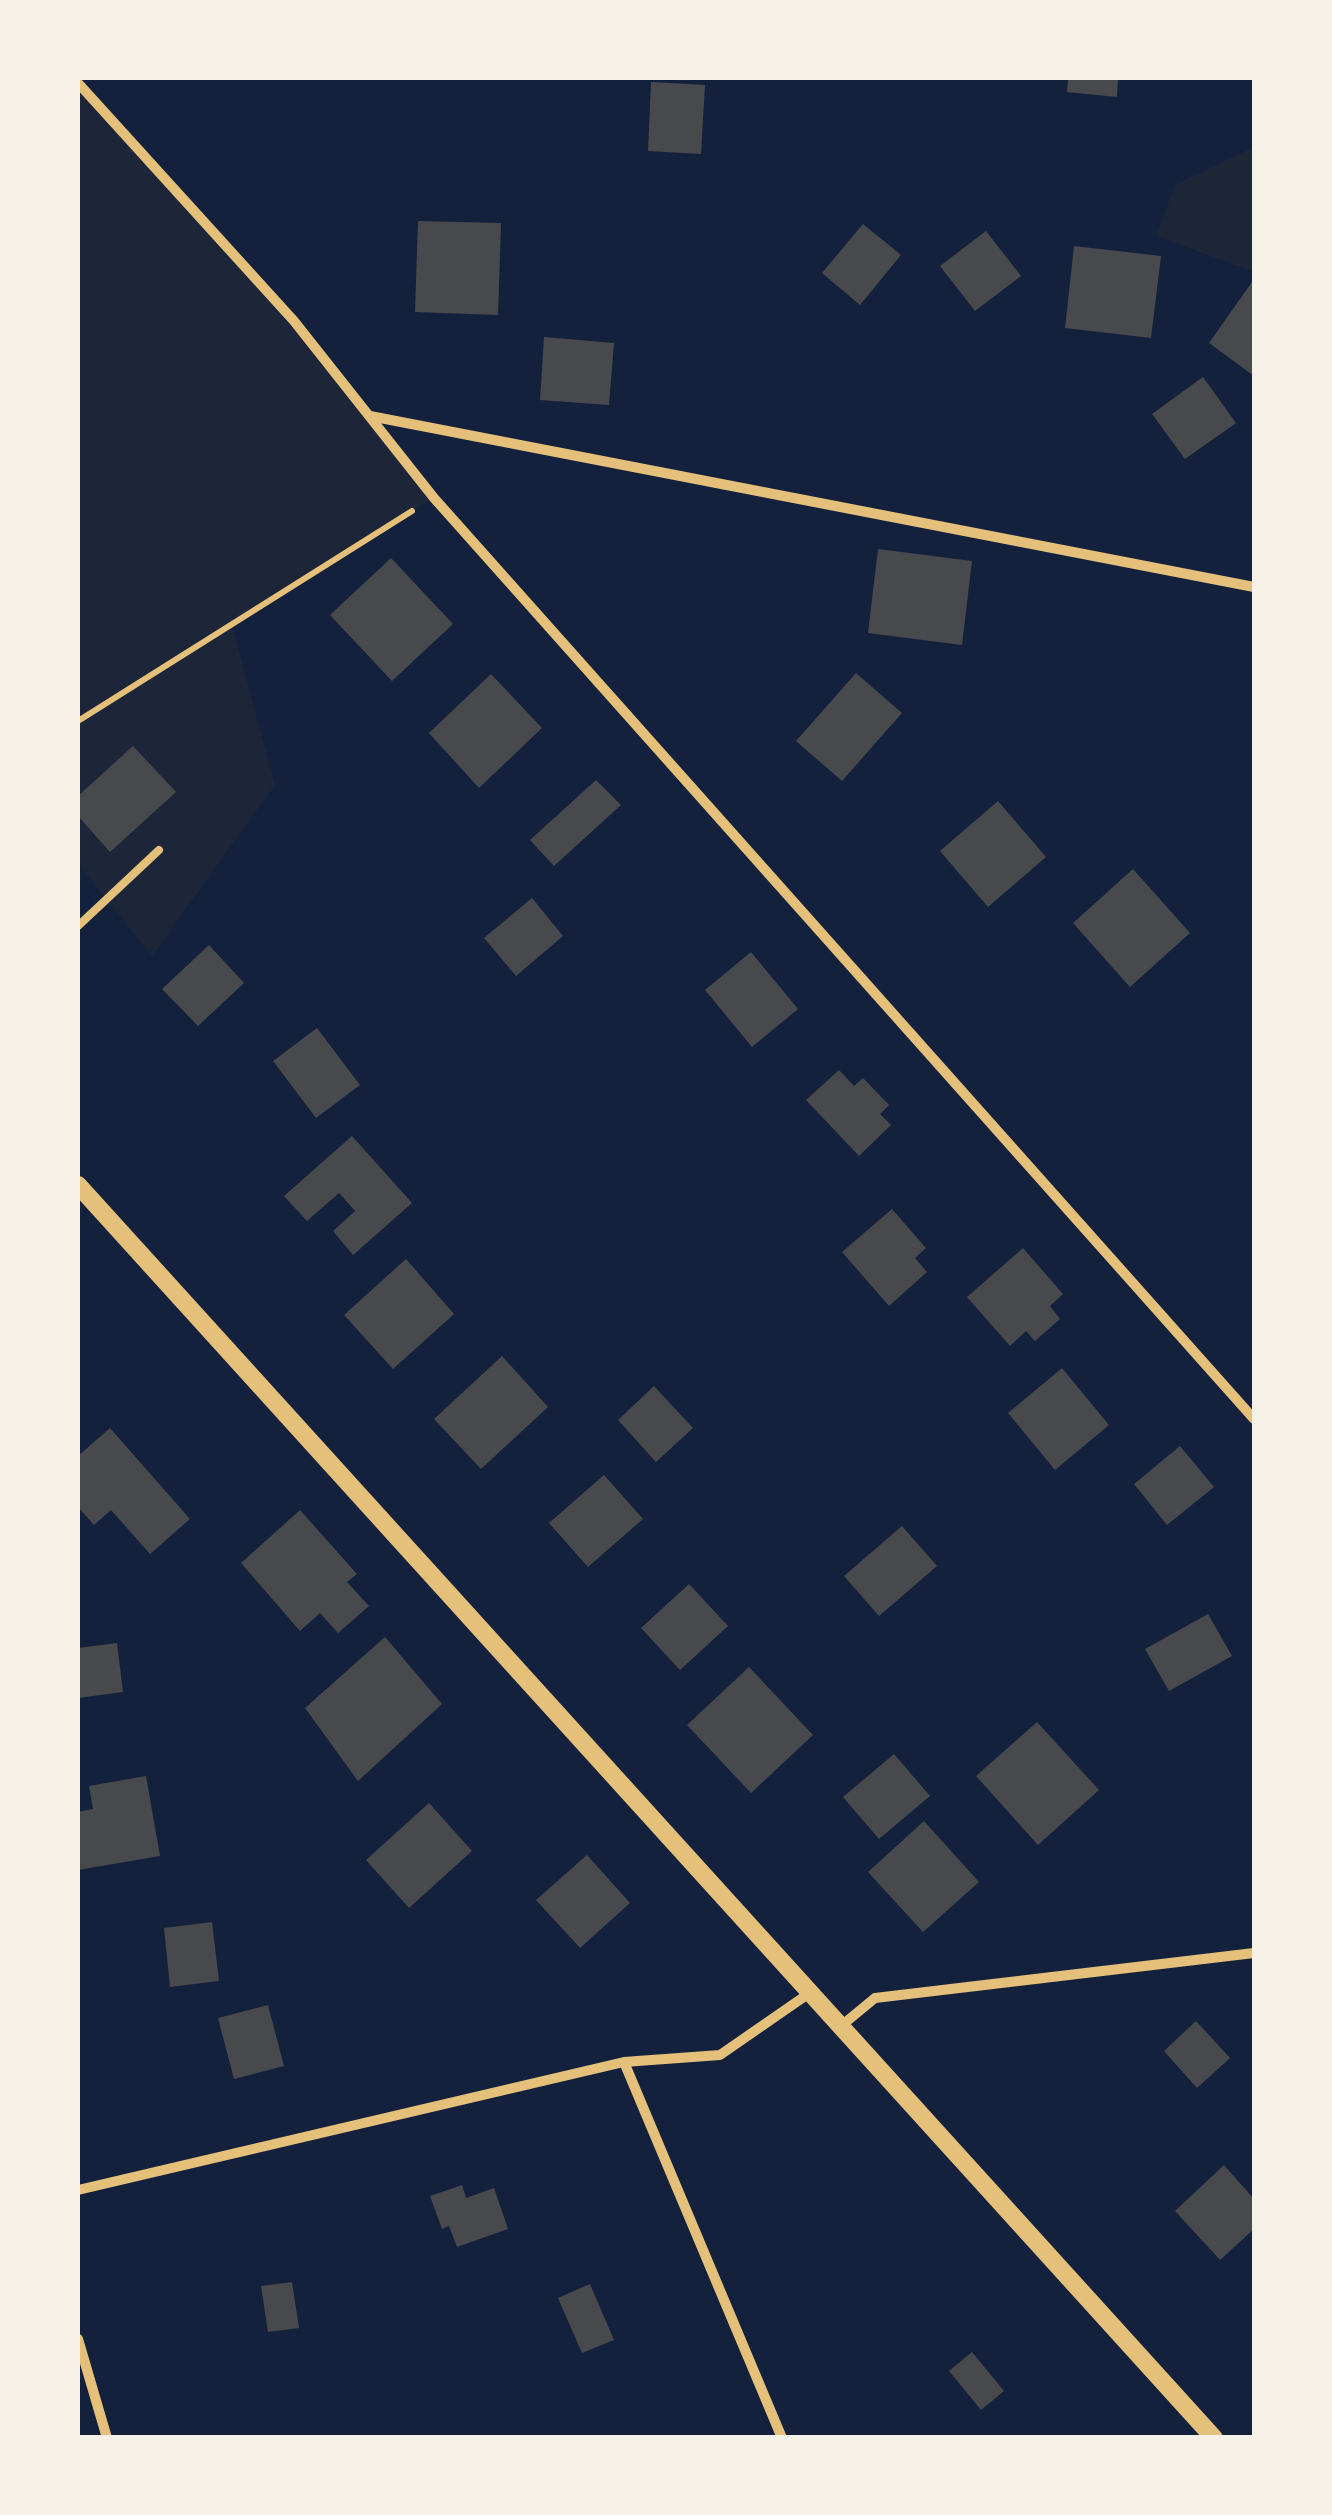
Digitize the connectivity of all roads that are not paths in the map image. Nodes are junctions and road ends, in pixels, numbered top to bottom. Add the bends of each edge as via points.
1 (78, 83) edge
2 (370, 416) junction
3 (1254, 586) edge
4 (159, 850) dead end
5 (78, 926) edge
6 (78, 1185) edge
7 (1254, 1419) edge
8 (1254, 1953) edge
9 (810, 1992) junction
10 (841, 2026) junction
11 (624, 2062) junction
12 (78, 2190) edge
13 (78, 2339) edge
14 (107, 2438) edge
15 (782, 2438) edge
16 (1214, 2438) edge

1 - 2 street via 294,321
2 - 3 street
2 - 7 street via 434,498
4 - 5 lane
6 - 9 street
8 - 10 street via 875,1998
9 - 10 street
9 - 11 street via 720,2055
10 - 16 street
11 - 12 street
11 - 15 street
13 - 14 street

